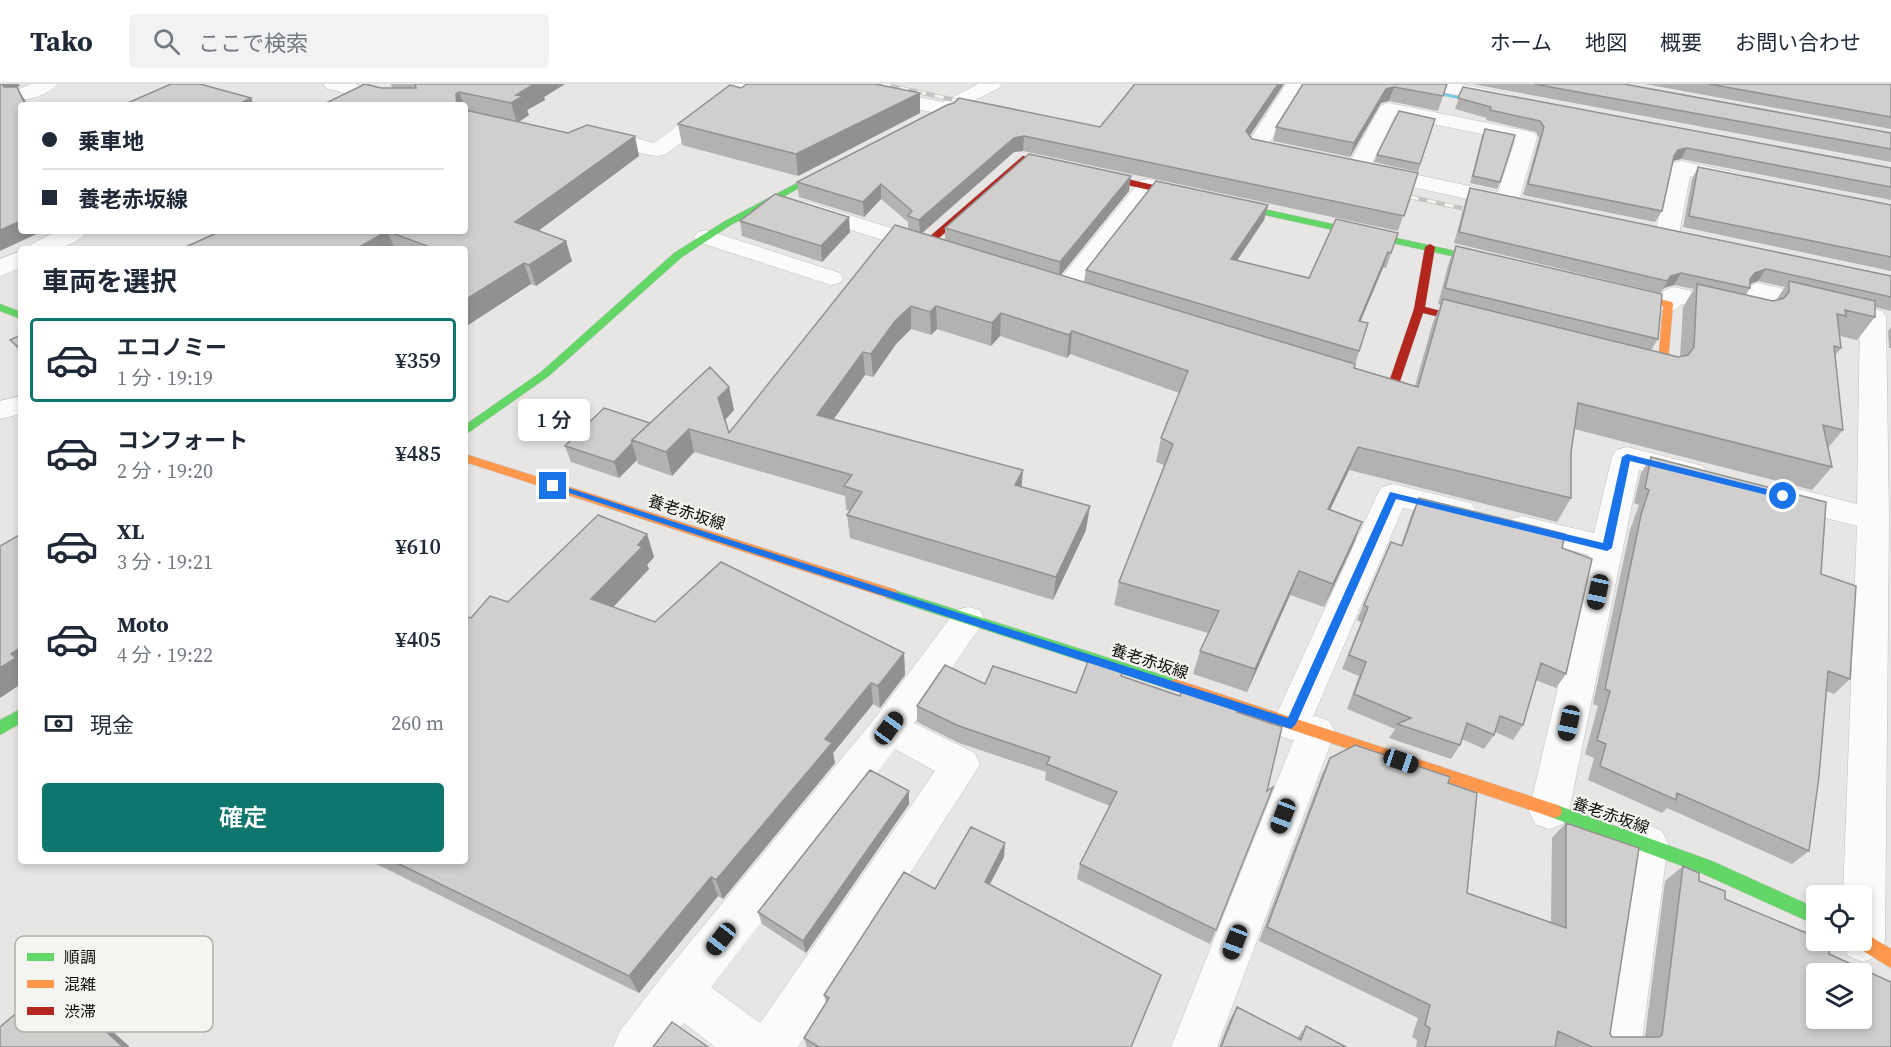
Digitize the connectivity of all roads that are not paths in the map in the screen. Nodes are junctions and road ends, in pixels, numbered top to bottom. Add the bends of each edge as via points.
1 (48, 84) edge
2 (333, 84) edge
3 (748, 84) edge
4 (823, 84) edge
5 (992, 84) edge
6 (1296, 84) edge
7 (1443, 85) edge
8 (362, 87) edge
9 (21, 95) edge
10 (1518, 101) edge
11 (333, 102) edge
12 (404, 102) edge
13 (946, 109) junction
14 (926, 119) edge
15 (574, 144) edge
16 (855, 156) edge
17 (1358, 168) junction
18 (1762, 184) edge
19 (1148, 186) junction
20 (775, 199) junction
21 (1507, 201) junction
22 (1564, 213) edge
23 (1644, 229) edge
24 (69, 234) edge
25 (1667, 234) junction
26 (706, 237) junction
27 (1689, 239) edge
28 (46, 246) edge
29 (924, 246) junction
30 (1430, 247) junction
31 (968, 259) edge
32 (18, 260) edge
33 (1509, 266) edge
34 (0, 269) edge
35 (831, 278) dead end
36 (1600, 288) edge
37 (1065, 289) edge
38 (1668, 304) junction
39 (0, 307) edge
40 (1419, 309) junction
41 (18, 315) edge
42 (1882, 319) edge
43 (1489, 326) edge
44 (1628, 361) edge
45 (1347, 376) edge
46 (18, 406) edge
47 (0, 410) edge
48 (468, 429) edge
49 (468, 459) edge
50 (1716, 479) edge
51 (1750, 488) edge
52 (1873, 519) junction
53 (1607, 548) junction
54 (968, 620) junction
55 (18, 717) edge
56 (0, 728) edge
57 (889, 728) junction
58 (1303, 728) junction
59 (1550, 811) junction
60 (1648, 844) junction
61 (1806, 912) edge
62 (1872, 947) edge
63 (679, 991) junction
64 (636, 1047) edge
65 (753, 1047) edge
66 (771, 1047) edge
67 (1194, 1047) edge
68 (1618, 1047) edge

1 - 9 street
2 - 8 street
3 - 15 street via 657,150 596,133
4 - 13 street
5 - 13 street
6 - 17 street via 1256,147
7 - 10 street
8 - 11 street
8 - 12 street
13 - 14 street
16 - 20 street
17 - 21 street
17 - 21 street via 1389,110 1527,137
18 - 25 street via 1681,168
19 - 29 street via 1023,159
19 - 30 street
19 - 37 street
20 - 26 street
20 - 29 street
21 - 22 street
23 - 25 street
24 - 28 street
25 - 27 street
26 - 35 street
26 - 48 street via 678,255 545,374
29 - 31 street
30 - 33 street
30 - 40 street
32 - 34 street
36 - 38 street
38 - 42 street via 1674,295 1758,314 1758,291
38 - 44 street via 1663,370
39 - 41 street
40 - 43 street
40 - 45 street via 1392,390
42 - 52 street
46 - 47 street
49 - 54 street, 養老赤坂線
50 - 53 street via 1627,457
51 - 52 street
52 - 62 street
53 - 58 street via 1393,495
53 - 59 street
54 - 57 street
54 - 58 street, 養老赤坂線
55 - 56 street
57 - 63 street
57 - 66 street via 961,765
58 - 59 street, 養老赤坂線
58 - 67 street
59 - 60 street, 養老赤坂線
60 - 61 street, 養老赤坂線 via 1760,888
60 - 68 street
63 - 64 street
63 - 65 street

